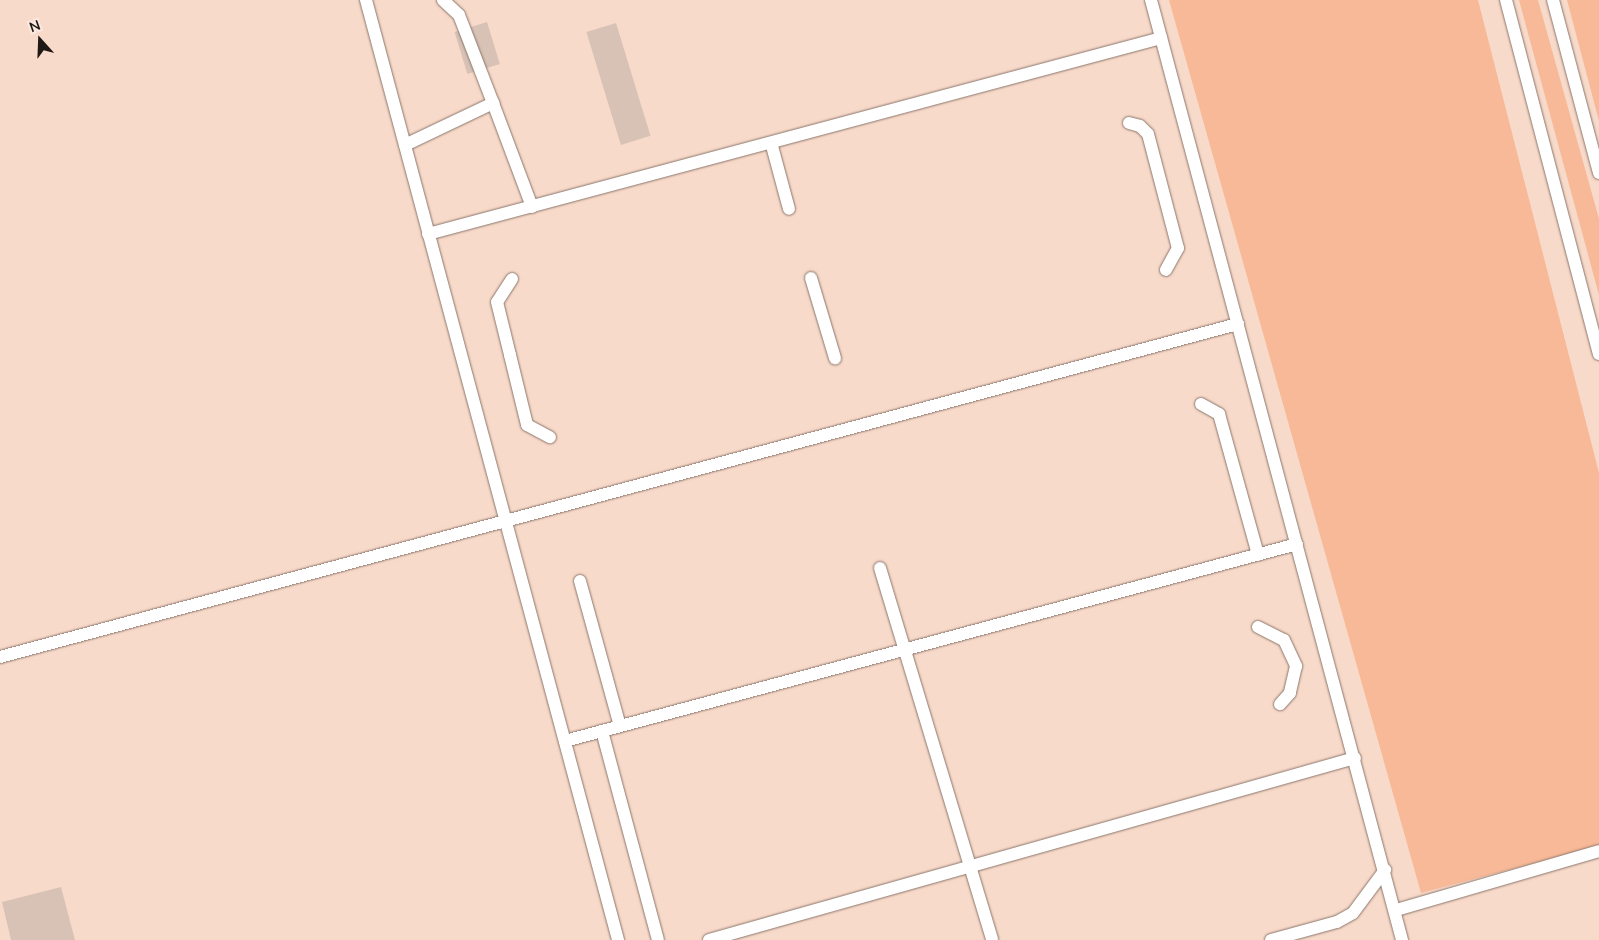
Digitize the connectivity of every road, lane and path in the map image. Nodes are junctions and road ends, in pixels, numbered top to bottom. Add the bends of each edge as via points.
1 (366, 0) edge
2 (443, 0) edge
3 (1150, 0) edge
4 (1506, 0) edge
5 (1553, 0) edge
6 (1161, 38) junction
7 (493, 103) junction
8 (1128, 123) dead end
9 (405, 145) junction
10 (772, 146) junction
11 (1599, 173) edge
12 (532, 207) junction
13 (789, 208) dead end
14 (428, 234) junction
15 (1166, 270) dead end
16 (811, 278) dead end
17 (512, 279) dead end
18 (1238, 324) junction
19 (1599, 354) edge
20 (835, 358) dead end
21 (1201, 404) dead end
22 (550, 437) dead end
23 (505, 519) junction
24 (1297, 544) junction
25 (1258, 555) junction
26 (880, 568) dead end
27 (580, 582) dead end
28 (1258, 627) dead end
29 (905, 650) junction
30 (0, 657) edge
31 (1280, 704) dead end
32 (620, 726) junction
33 (602, 731) junction
34 (565, 740) junction
35 (1355, 758) junction
36 (1599, 851) edge
37 (970, 864) junction
38 (1385, 870) junction
39 (1396, 910) junction
40 (618, 940) edge
41 (658, 940) edge
42 (709, 940) edge
43 (992, 940) edge
44 (1271, 940) edge
45 (1402, 940) edge

1 - 9 lane
2 - 7 lane via 459,16
3 - 6 lane
4 - 19 lane
5 - 11 lane
6 - 10 lane
6 - 18 lane
7 - 9 lane
7 - 12 lane
8 - 15 lane via 1140,126 1148,134 1178,248
9 - 14 lane
10 - 12 lane
10 - 13 lane
12 - 14 lane
14 - 23 lane
16 - 20 lane
17 - 22 lane via 497,302 527,425
18 - 23 lane
18 - 24 lane
21 - 25 lane via 1219,414
23 - 30 lane
23 - 34 lane
24 - 25 lane
24 - 35 lane
25 - 29 lane
26 - 29 lane
27 - 32 lane
28 - 31 lane via 1284,640 1296,666 1290,693
29 - 32 lane
29 - 37 lane
32 - 33 lane
33 - 34 lane
33 - 41 lane
34 - 40 lane
35 - 37 lane
35 - 38 lane
36 - 39 lane
37 - 42 lane
37 - 43 lane
38 - 39 lane
38 - 44 lane via 1353,913
39 - 45 lane

